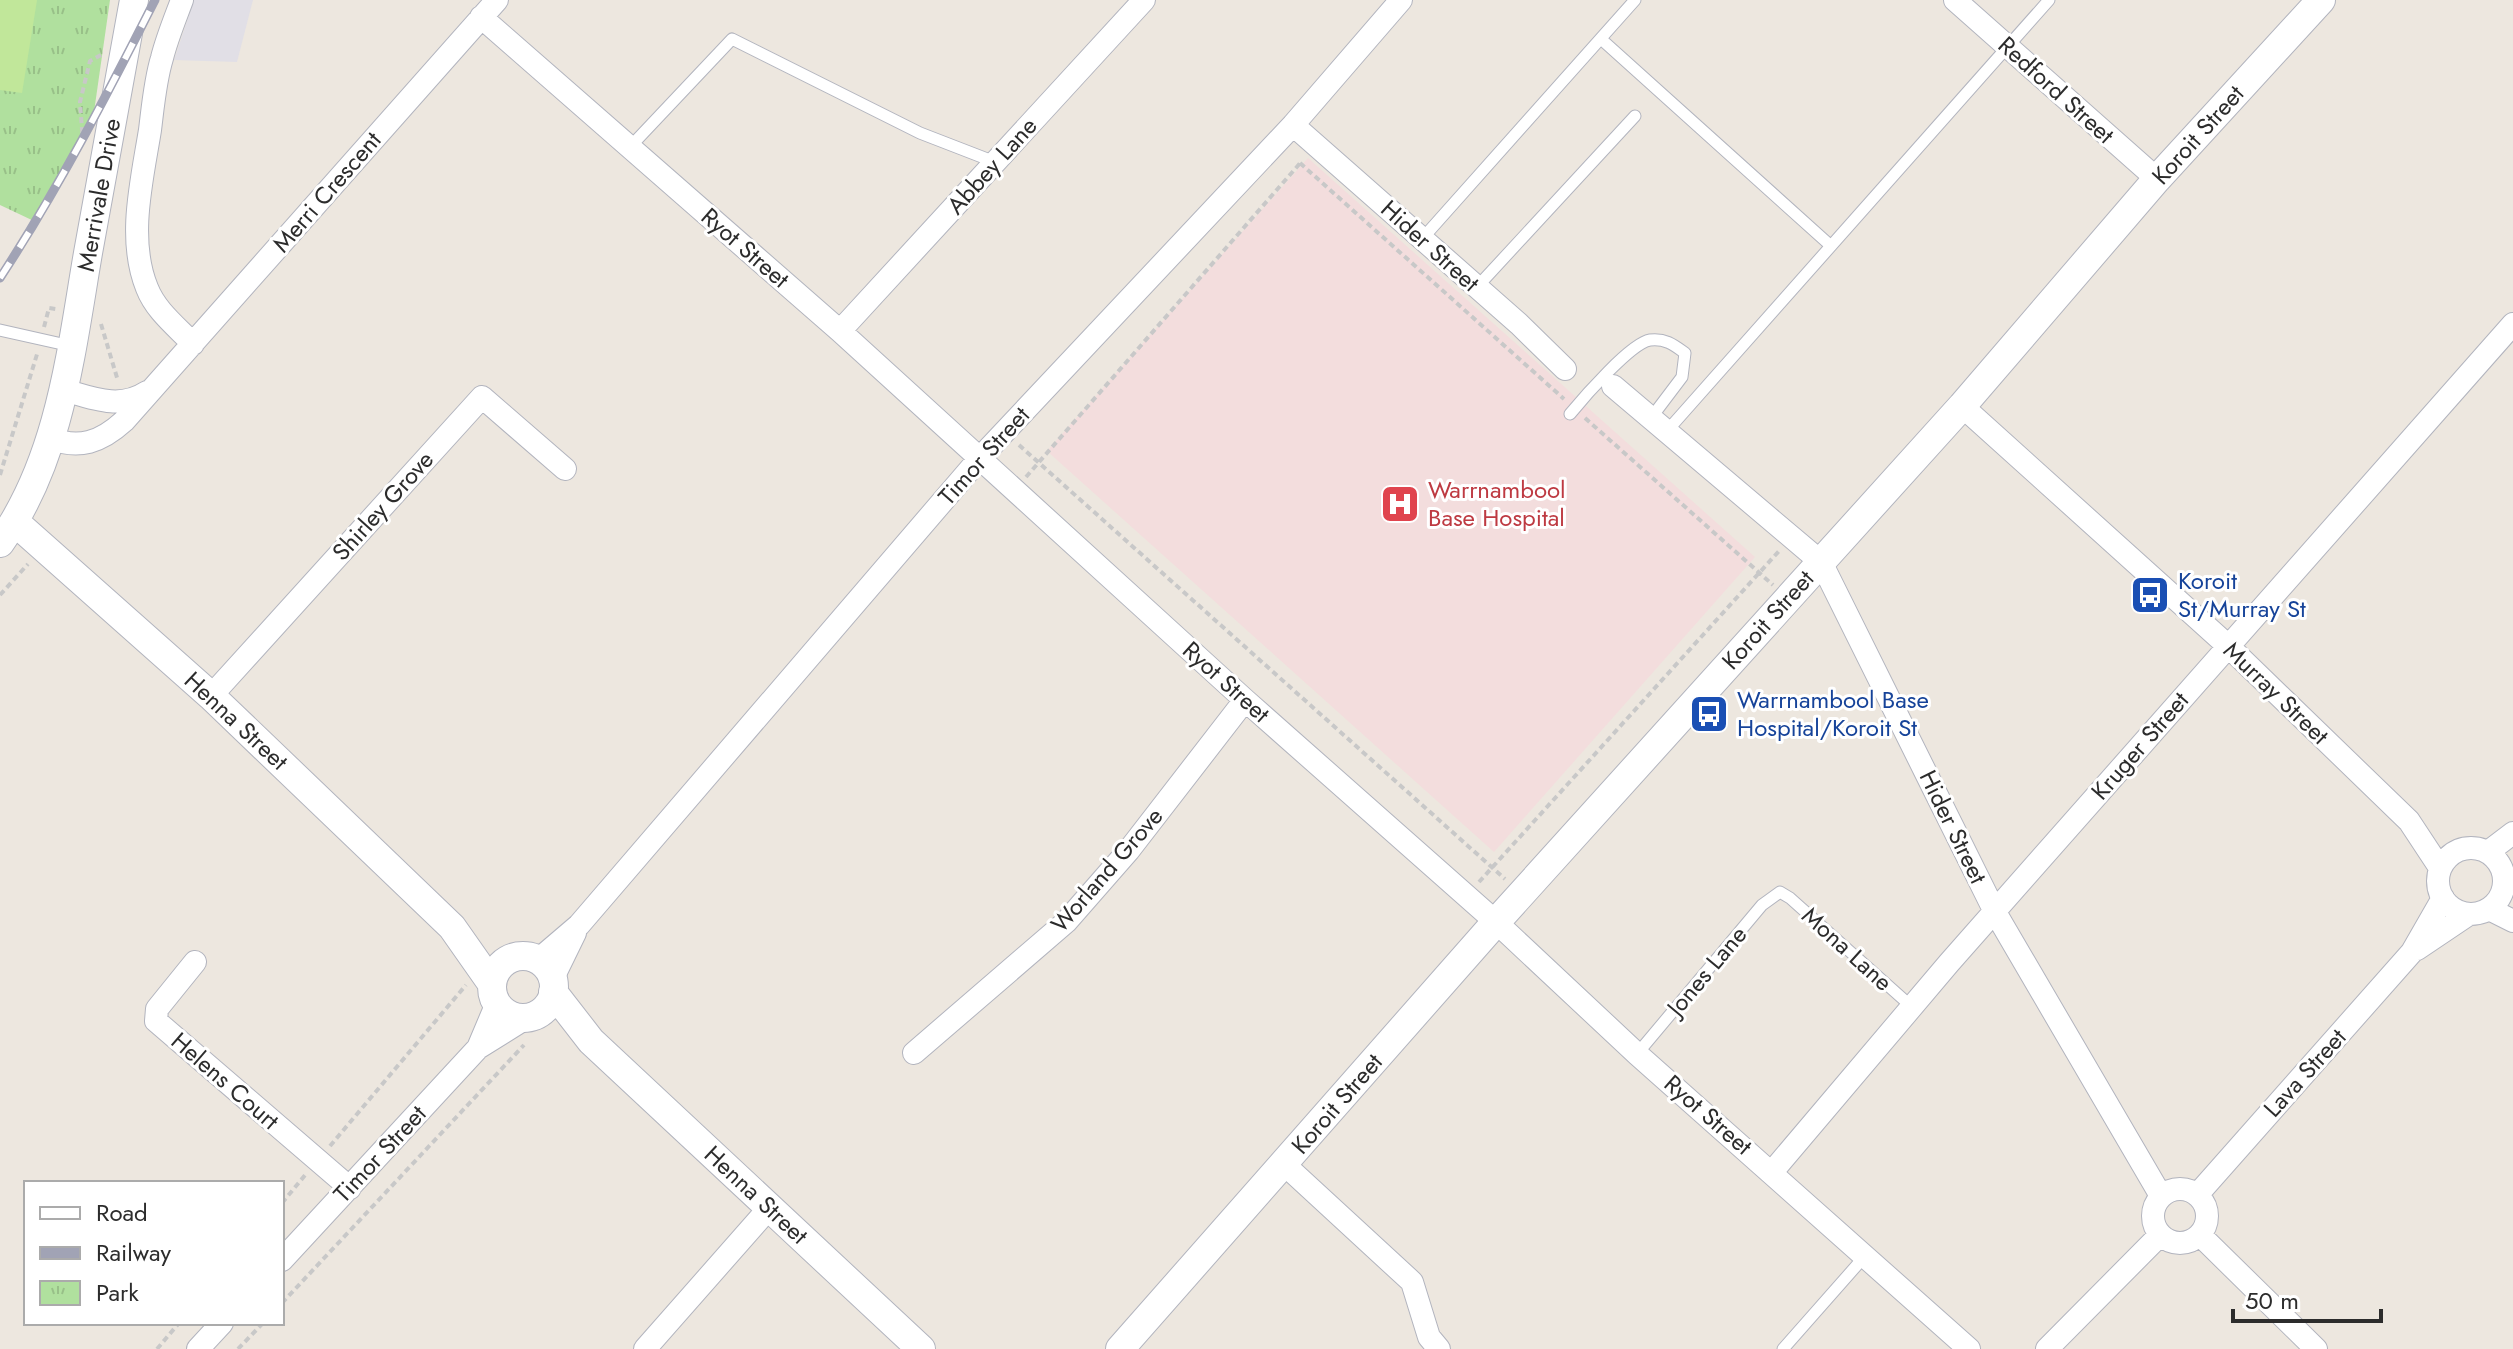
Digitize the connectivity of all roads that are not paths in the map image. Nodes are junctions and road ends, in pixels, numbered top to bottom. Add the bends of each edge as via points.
1 (134, 0) edge
2 (182, 0) edge
3 (497, 0) edge
4 (1144, 0) edge
5 (1401, 0) edge
6 (1635, 0) edge
7 (1955, 0) edge
8 (2049, 0) edge
9 (2321, 0) edge
10 (481, 17) junction
11 (1601, 39) junction
12 (2007, 46) junction
13 (1635, 116) dead end
14 (1293, 125) junction
15 (630, 147) junction
16 (995, 162) junction
17 (2157, 179) junction
18 (1422, 239) junction
19 (1831, 246) junction
20 (1477, 287) junction
21 (2513, 324) edge
22 (0, 330) edge
23 (840, 331) junction
24 (193, 344) junction
25 (72, 346) junction
26 (1565, 369) dead end
27 (156, 385) junction
28 (1613, 386) dead end
29 (64, 390) junction
30 (1962, 406) junction
31 (1572, 411) road end
32 (1659, 424) junction
33 (50, 438) junction
34 (979, 459) junction
35 (565, 469) dead end
36 (7, 533) edge
37 (1821, 562) junction
38 (2227, 645) junction
39 (211, 696) junction
40 (1245, 700) junction
41 (2409, 821) junction
42 (2513, 833) edge
43 (2458, 850) junction
44 (2440, 868) junction
45 (2504, 869) edge
46 (1780, 892) joint
47 (2443, 898) junction
48 (2479, 911) junction
49 (1995, 912) junction
50 (2513, 921) edge
51 (1496, 922) junction
52 (452, 927) junction
53 (2412, 952) junction
54 (195, 962) dead end
55 (490, 985) junction
56 (538, 991) junction
57 (1912, 1007) junction
58 (478, 1048) junction
59 (914, 1053) dead end
60 (1637, 1054) junction
61 (1285, 1165) junction
62 (1772, 1172) junction
63 (350, 1188) junction
64 (2197, 1195) junction
65 (2161, 1196) junction
66 (770, 1207) junction
67 (2160, 1235) junction
68 (2200, 1235) junction
69 (1865, 1256) junction
70 (284, 1258) edge
71 (220, 1325) edge
72 (198, 1349) edge
73 (645, 1349) edge
74 (921, 1349) edge
75 (1120, 1349) edge
76 (1439, 1349) edge
77 (1783, 1349) edge
78 (1969, 1349) edge
79 (2047, 1349) edge
80 (2316, 1349) edge

1 - 25 street, Merrivale Drive
2 - 24 street via 159,73 138,249 154,301
3 - 10 street, Merri Crescent
4 - 16 street, Abbey Lane
5 - 14 street, Timor Street
6 - 11 lane
7 - 12 street, Redford Street
8 - 12 lane
9 - 17 street, Koroit Street
10 - 15 street, Ryot Street
10 - 24 street, Merri Crescent
11 - 18 lane
11 - 19 lane
12 - 17 street, Redford Street
12 - 19 lane
13 - 20 lane
14 - 18 street, Hider Street
14 - 34 street, Timor Street
15 - 16 lane via 732,39 920,133
15 - 23 street, Ryot Street
16 - 23 street, Abbey Lane
17 - 30 street, Koroit Street
18 - 20 street, Hider Street
19 - 32 lane
20 - 26 street, Hider Street
21 - 38 street, Kruger Street
22 - 25 lane
23 - 34 street, Ryot Street
24 - 27 street, Merri Crescent
25 - 29 street, Merrivale Drive
27 - 29 street, Merri Crescent via 125,402
27 - 33 street, Merri Crescent via 106,435 74,445
28 - 32 street, Hider Street
29 - 33 street, Merrivale Drive
30 - 37 street, Koroit Street
30 - 38 street, Murray Street
31 - 32 lane via 1625,356 1648,340 1671,342 1685,353 1682,377
32 - 37 street, Hider Street
33 - 36 street, Merrivale Drive
34 - 40 street, Ryot Street
34 - 56 street, Timor Street via 579,925
35 - 39 street, Shirley Grove via 482,397
36 - 39 street, Henna Street via 43,547
37 - 49 street, Hider Street
37 - 51 street, Koroit Street
38 - 41 street, Murray Street
38 - 49 street, Kruger Street
39 - 52 street, Henna Street
40 - 51 street, Ryot Street
40 - 59 street, Worland Grove via 1066,922
41 - 43 street, Murray Street
41 - 44 street, Murray Street
42 - 45 street
43 - 44 street
43 - 45 street via 2468,848
44 - 47 street
45 - 48 street via 2502,893
46 - 57 lane, Mona Lane
46 - 60 lane, Jones Lane via 1762,905
47 - 48 street via 2450,906
47 - 53 street, Lava Street
48 - 50 street
48 - 53 street, Lava Street
49 - 57 street, Kruger Street
49 - 65 street, Hider Street
51 - 60 street, Ryot Street
51 - 61 street, Koroit Street
52 - 55 street, Henna Street
52 - 56 street, Henna Street
53 - 64 street, Lava Street
54 - 63 street, Helens Court via 157,1009 156,1021
55 - 56 street via 497,970
55 - 56 street via 509,1014
55 - 58 street, Timor Street
56 - 58 street, Timor Street
56 - 66 street, Henna Street
57 - 62 street, Kruger Street
58 - 63 street, Timor Street
60 - 62 street, Ryot Street
61 - 75 street, Koroit Street
61 - 76 street via 1412,1282 1429,1337
62 - 69 street, Ryot Street
63 - 70 street, Timor Street
64 - 65 street via 2183,1189
64 - 68 street via 2207,1214
65 - 67 street via 2153,1211
66 - 73 street
66 - 74 street, Henna Street
67 - 68 street via 2185,1243
67 - 79 street
68 - 80 street
69 - 77 lane
69 - 78 street, Ryot Street
71 - 72 street

